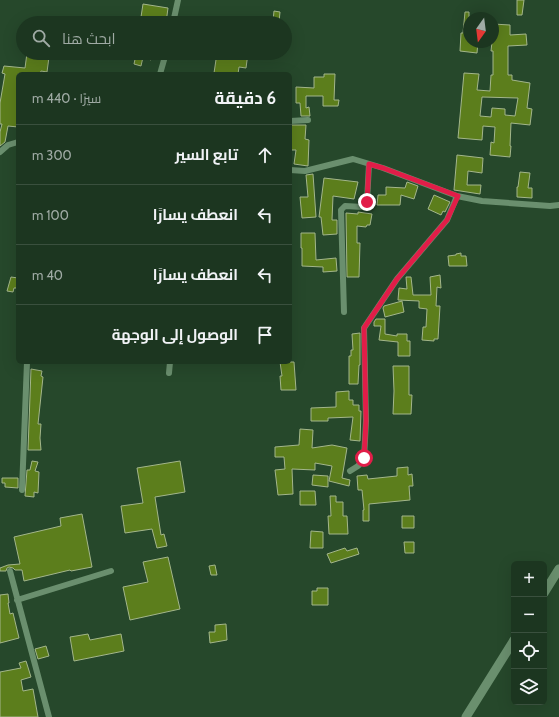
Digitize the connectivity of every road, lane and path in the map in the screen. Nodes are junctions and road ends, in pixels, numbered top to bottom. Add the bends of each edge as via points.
1 (178, 0) edge
2 (175, 16) edge
3 (164, 60) edge
4 (161, 72) edge
5 (308, 120) dead end
6 (292, 121) edge
7 (16, 143) edge
8 (0, 152) edge
9 (369, 164) junction
10 (292, 170) edge
11 (458, 196) junction
12 (559, 205) edge
13 (344, 312) dead end
14 (27, 364) edge
15 (170, 364) edge
16 (169, 374) dead end
17 (350, 471) dead end
18 (22, 490) dead end
19 (559, 569) edge
20 (10, 571) dead end
21 (111, 571) dead end
22 (547, 588) edge
23 (18, 600) junction
24 (511, 645) edge
25 (49, 717) edge
26 (466, 717) edge

1 - 2 street
3 - 4 street
5 - 6 street
7 - 8 street
9 - 10 street via 353,159 305,170
9 - 11 street
9 - 13 street via 367,202 363,207 345,206 342,210
11 - 12 street via 482,201
11 - 17 street via 447,220 397,279 364,328 364,458
14 - 18 street
15 - 16 street
19 - 22 main road
20 - 23 street
21 - 23 street
23 - 25 street
24 - 26 main road

